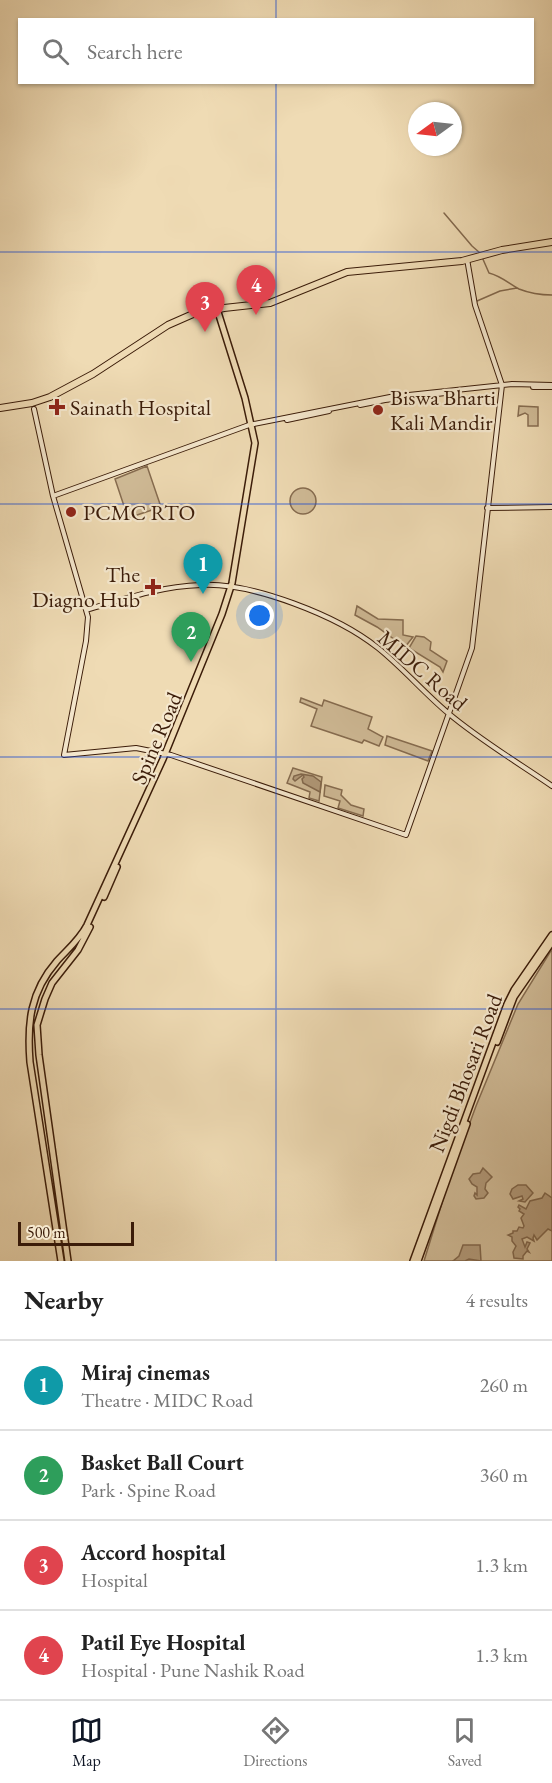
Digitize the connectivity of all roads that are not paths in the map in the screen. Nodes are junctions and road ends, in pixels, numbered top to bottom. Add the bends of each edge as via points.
1 (552, 242) edge
2 (467, 259) junction
3 (216, 308) junction
4 (501, 386) junction
5 (552, 386) edge
6 (33, 406) junction
7 (0, 407) edge
8 (252, 426) junction
9 (54, 497) junction
10 (552, 507) edge
11 (487, 508) junction
12 (232, 589) junction
13 (87, 611) junction
14 (448, 714) junction
15 (457, 720) junction
16 (168, 754) junction
17 (552, 787) edge
18 (112, 874) junction
19 (552, 935) edge
20 (552, 942) edge
21 (53, 1217) junction
22 (426, 1232) junction
23 (59, 1261) edge
24 (68, 1261) edge
25 (416, 1261) edge

1 - 2 highway
2 - 3 highway via 347,272 270,303
2 - 4 main road via 475,305
3 - 6 highway via 173,322
3 - 7 highway via 171,321 49,396
3 - 8 main road, Spine Road via 245,389
4 - 5 main road
4 - 8 main road via 385,400
4 - 11 main road
6 - 7 highway
6 - 9 main road
8 - 9 main road
8 - 12 main road, Spine Road via 257,448
9 - 13 main road
10 - 11 main road
11 - 14 main road via 472,643
12 - 13 main road, MIDC Road via 190,588
12 - 14 main road, MIDC Road via 289,600 367,640
12 - 16 main road, Spine Road
13 - 16 main road via 87,634 65,753 136,748
14 - 15 main road, MIDC Road
14 - 16 main road via 406,833
15 - 17 main road, MIDC Road
15 - 17 main road, MIDC Road
16 - 18 main road, Spine Road
18 - 21 main road via 82,934 41,984 31,1011 28,1038
18 - 24 main road via 83,942 49,988 37,1025
19 - 22 main road, Nigdi Bhosari Road via 507,1004
20 - 22 main road, Nigdi Bhosari Road via 510,1005
21 - 23 main road
21 - 23 main road
22 - 25 main road

